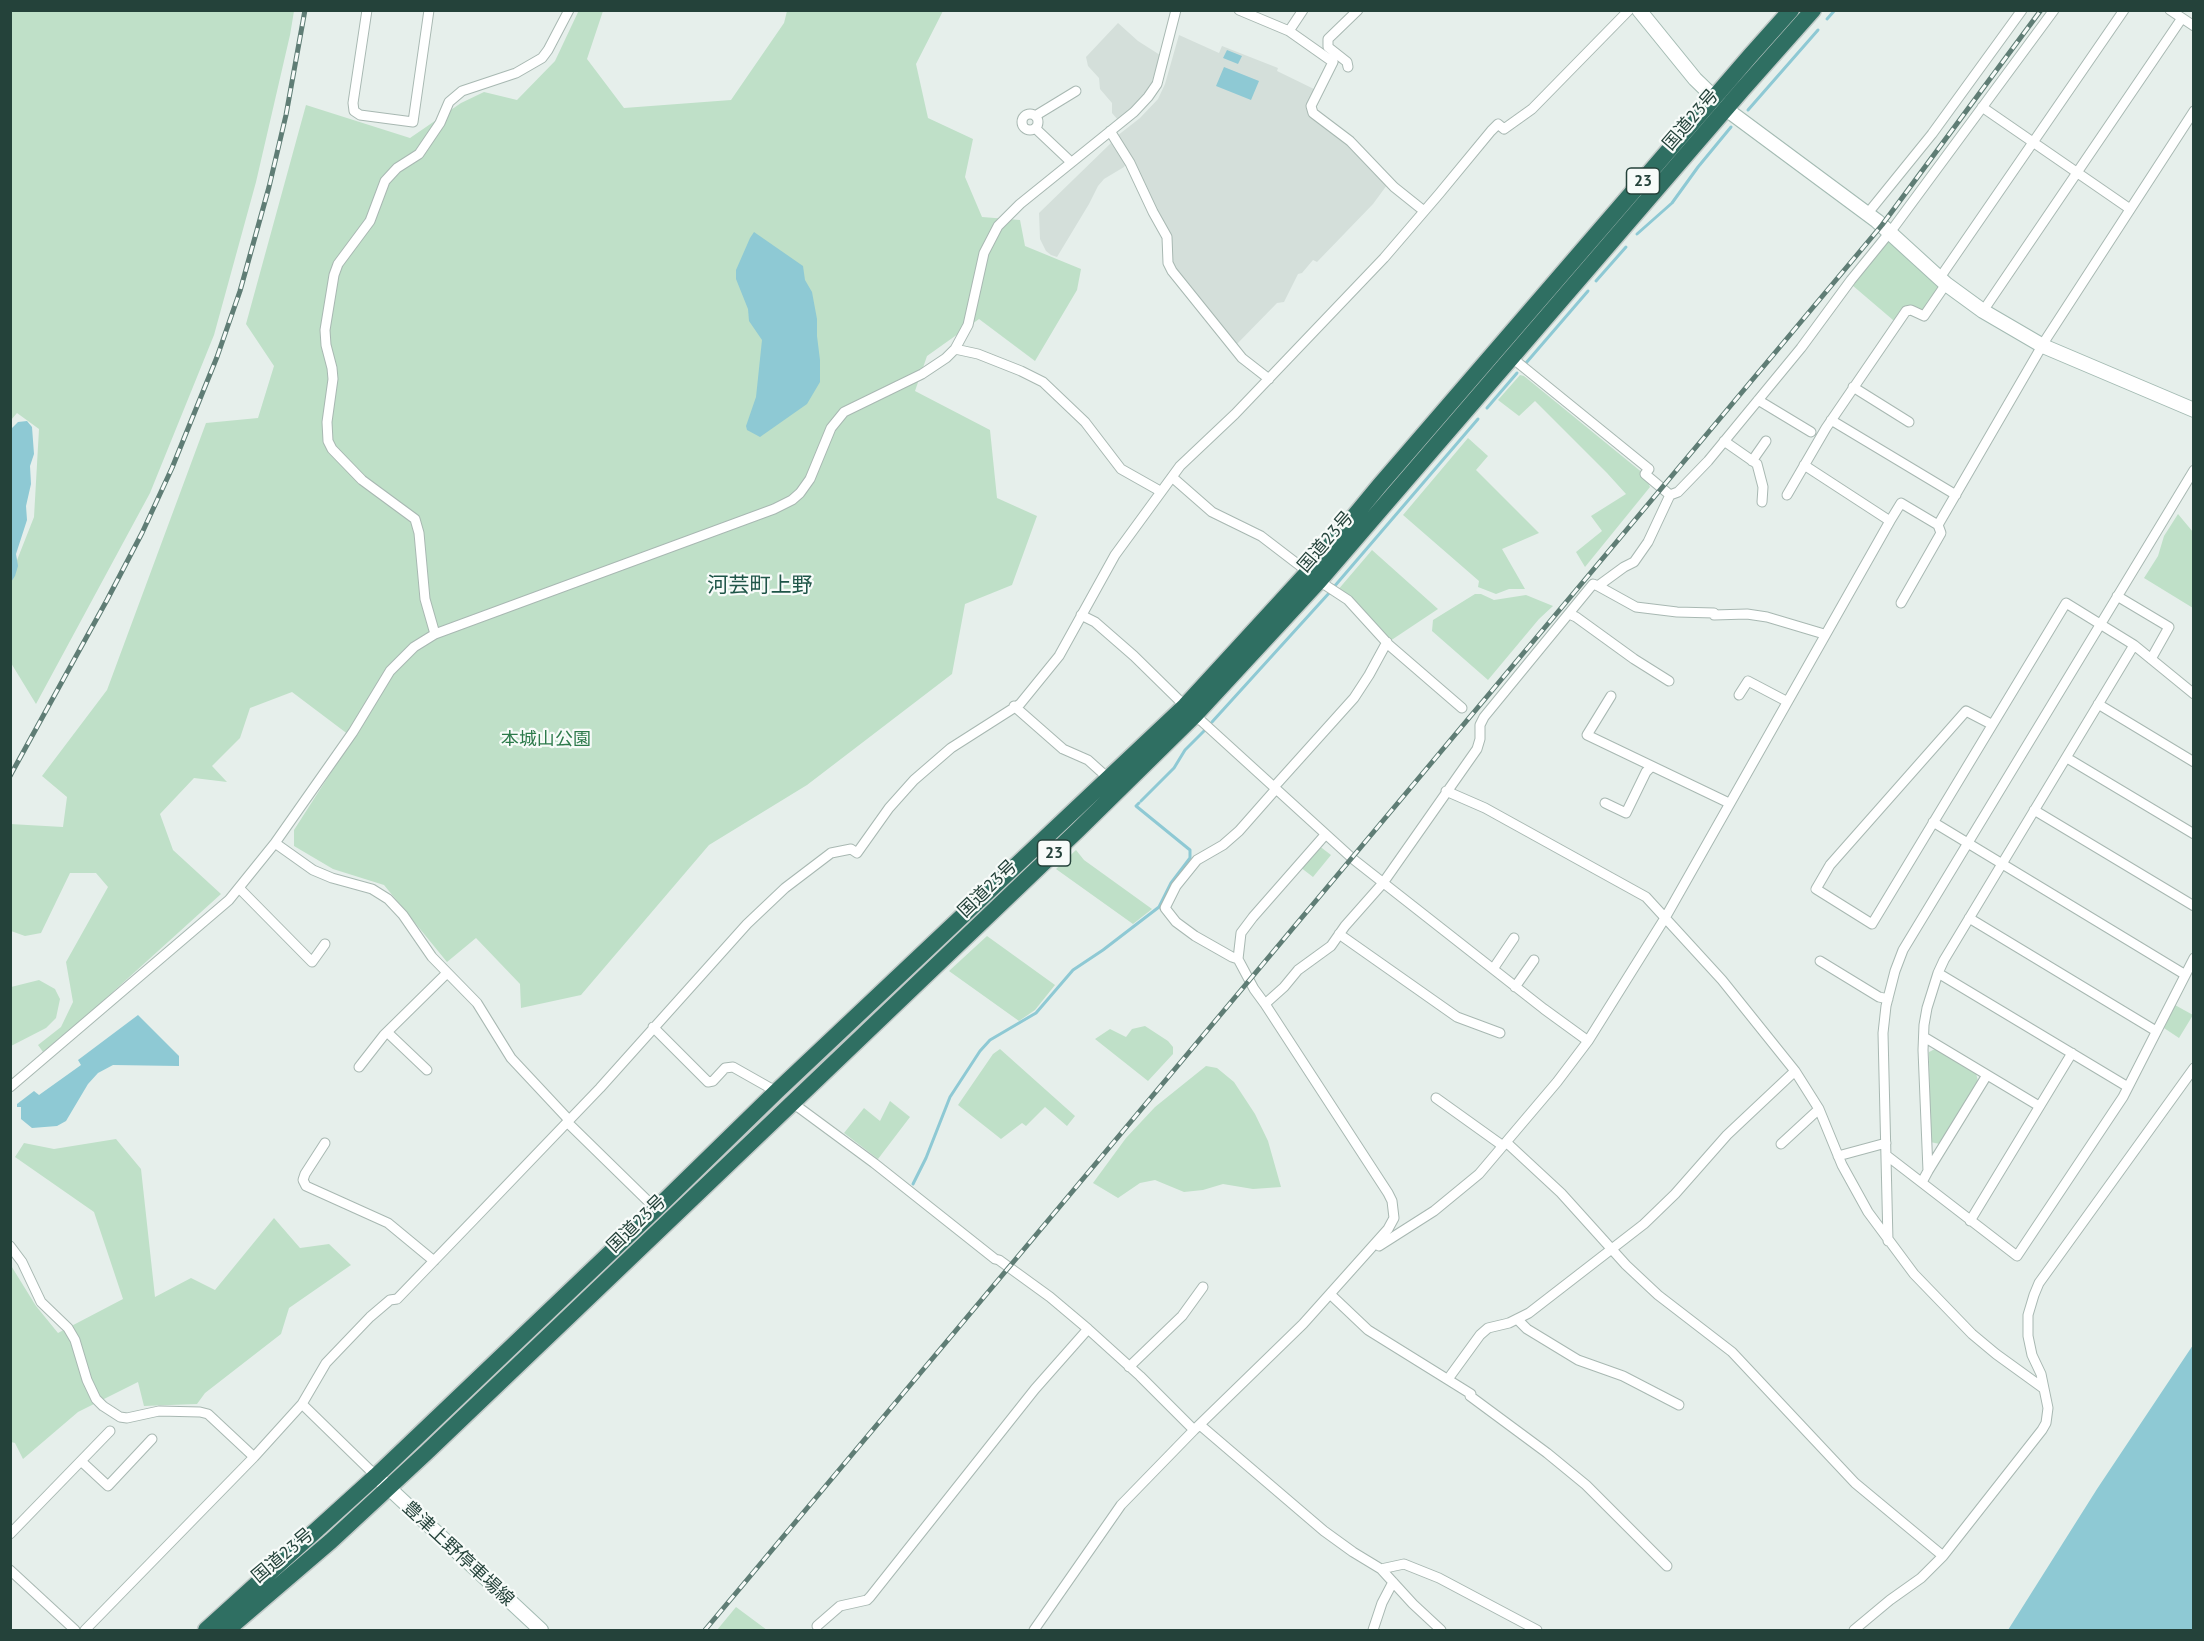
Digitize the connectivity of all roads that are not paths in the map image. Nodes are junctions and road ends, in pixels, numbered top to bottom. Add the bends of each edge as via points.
1 (367, 10) edge
2 (429, 10) edge
3 (569, 10) edge
4 (1176, 10) edge
5 (1239, 10) edge
6 (1304, 10) edge
7 (1358, 10) edge
8 (1629, 10) edge
9 (1639, 10) edge
10 (1791, 10) edge
11 (1814, 10) edge
12 (2022, 10) edge
13 (2054, 10) edge
14 (2124, 10) edge
15 (2170, 10) edge
16 (2182, 18) junction
17 (2193, 26) edge
18 (1289, 31) junction
19 (1348, 67) dead end
20 (1076, 92) dead end
21 (1720, 104) junction
22 (1982, 107) junction
23 (2192, 115) edge
24 (1035, 116) junction
25 (1035, 128) junction
26 (1110, 131) junction
27 (2033, 143) junction
28 (1071, 162) junction
29 (2077, 173) junction
30 (2130, 209) junction
31 (1424, 211) junction
32 (1868, 213) junction
33 (1890, 232) junction
34 (1943, 282) junction
35 (1983, 311) junction
36 (2043, 346) junction
37 (955, 349) junction
38 (1511, 357) junction
39 (1269, 379) junction
40 (1853, 387) junction
41 (1758, 400) junction
42 (2193, 410) edge
43 (1831, 420) junction
44 (1909, 422) dead end
45 (1811, 432) dead end
46 (1724, 441) junction
47 (1767, 441) dead end
48 (1752, 460) junction
49 (1804, 465) junction
50 (2193, 470) edge
51 (1172, 477) junction
52 (1161, 491) junction
53 (1670, 495) junction
54 (1787, 495) dead end
55 (1956, 495) junction
56 (1762, 502) dead end
57 (1890, 520) junction
58 (1938, 525) junction
59 (1314, 577) junction
60 (1598, 586) junction
61 (2117, 596) junction
62 (1901, 603) dead end
63 (1569, 614) junction
64 (1081, 615) junction
65 (2100, 624) junction
66 (435, 634) junction
67 (1824, 634) junction
68 (1388, 642) junction
69 (2134, 645) junction
70 (2151, 659) junction
71 (1669, 681) dead end
72 (2193, 694) edge
73 (1739, 695) dead end
74 (1611, 696) dead end
75 (1786, 701) junction
76 (2098, 704) junction
77 (1014, 706) junction
78 (1462, 708) dead end
79 (1190, 710) junction
80 (1991, 724) junction
81 (2067, 758) junction
82 (2193, 762) edge
83 (1651, 767) junction
84 (1108, 778) junction
85 (1275, 788) junction
86 (1446, 791) junction
87 (1605, 803) dead end
88 (1729, 803) junction
89 (2034, 810) junction
90 (1933, 822) junction
91 (2193, 834) edge
92 (1325, 835) junction
93 (275, 843) junction
94 (1968, 843) junction
95 (2002, 863) junction
96 (1383, 883) junction
97 (239, 888) junction
98 (2193, 906) edge
99 (1665, 918) junction
100 (1969, 918) junction
101 (1339, 934) junction
102 (1514, 938) dead end
103 (325, 944) dead end
104 (2193, 958) edge
105 (1238, 959) junction
106 (1534, 960) dead end
107 (1820, 961) dead end
108 (1493, 969) junction
109 (447, 973) junction
110 (1938, 973) junction
111 (2184, 974) junction
112 (1515, 987) junction
113 (1888, 999) junction
114 (1265, 1004) junction
115 (653, 1027) junction
116 (2156, 1031) junction
117 (387, 1032) junction
118 (1500, 1033) dead end
119 (1924, 1037) junction
120 (1588, 1041) junction
121 (2072, 1053) junction
122 (359, 1067) dead end
123 (2193, 1068) edge
124 (427, 1070) dead end
125 (1795, 1071) junction
126 (1987, 1075) junction
127 (10, 1087) edge
128 (2128, 1087) junction
129 (777, 1091) junction
130 (1436, 1098) dead end
131 (792, 1102) junction
132 (2039, 1106) junction
133 (1819, 1109) junction
134 (568, 1121) junction
135 (325, 1143) dead end
136 (1886, 1143) junction
137 (1504, 1144) junction
138 (1781, 1144) dead end
139 (1886, 1155) junction
140 (1838, 1156) junction
141 (1928, 1171) junction
142 (1922, 1182) junction
143 (656, 1209) junction
144 (1970, 1221) junction
145 (1888, 1241) junction
146 (10, 1246) edge
147 (1610, 1249) junction
148 (1371, 1250) junction
149 (434, 1261) junction
150 (1203, 1287) dead end
151 (1330, 1294) junction
152 (1517, 1319) junction
153 (1088, 1329) junction
154 (1129, 1367) junction
155 (1448, 1379) junction
156 (2043, 1388) junction
157 (302, 1404) junction
158 (1679, 1405) dead end
159 (1197, 1428) junction
160 (110, 1431) dead end
161 (152, 1439) dead end
162 (254, 1457) junction
163 (81, 1461) junction
164 (382, 1481) junction
165 (10, 1534) edge
166 (1942, 1556) junction
167 (1667, 1566) dead end
168 (1381, 1569) junction
169 (10, 1570) edge
170 (1393, 1582) junction
171 (817, 1626) dead end
172 (75, 1630) edge
173 (85, 1630) edge
174 (206, 1630) edge
175 (227, 1630) edge
176 (541, 1630) edge
177 (1034, 1630) edge
178 (1373, 1630) edge
179 (1441, 1630) edge
180 (1537, 1630) edge
181 (1854, 1630) edge

1 - 2 street via 354,111 360,116 413,122
3 - 66 street via 542,58 516,73 462,91 449,102 419,154 385,181 370,221 334,275 325,330 333,379 328,441 362,480 415,519 425,599
4 - 26 street via 1153,91
5 - 18 street
6 - 18 street
7 - 19 street via 1328,39 1328,47
8 - 31 street via 1532,109 1504,129 1498,124
9 - 21 street
10 - 21 highway, 国道23号 / 23
11 - 21 highway, 国道23号 / 23
12 - 32 street via 1932,134
13 - 22 street
14 - 27 street
15 - 16 street
16 - 17 street
16 - 29 street
18 - 31 street via 1333,62 1311,106 1313,113 1350,141 1394,188
20 - 24 street
21 - 32 street
21 - 38 highway, 国道23号 / 23
21 - 59 highway, 国道23号 / 23 via 1379,486
22 - 27 street
22 - 33 street
23 - 30 street
24 - 25 street
24 - 25 street via 1020,116 1026,128
25 - 28 street
26 - 28 street
26 - 39 street via 1167,237 1172,271 1242,358
27 - 29 street
27 - 34 street
28 - 37 street via 998,226 984,253 968,325
29 - 30 street
29 - 35 street
30 - 36 street
31 - 39 street
32 - 33 street
33 - 34 street
33 - 41 street
34 - 35 street
34 - 40 street via 1924,316 1906,311
35 - 36 street
36 - 42 street
36 - 55 street
37 - 52 street via 978,354 1043,382 1085,422 1121,469
37 - 66 street via 922,374 844,412 831,428 810,479 792,500
38 - 53 street via 1649,469 1645,474
38 - 59 highway, 国道23号 / 23
39 - 51 street
40 - 43 street
40 - 44 street
41 - 45 street
41 - 46 street
43 - 49 street
43 - 55 street
46 - 48 street
46 - 53 street
47 - 48 street
48 - 56 street via 1761,480
49 - 54 street
49 - 57 street
50 - 61 street
51 - 52 street
51 - 59 street via 1212,512 1261,536
52 - 64 street via 1115,555
53 - 60 street via 1635,562
55 - 58 street
57 - 58 street via 1901,503
57 - 67 street
58 - 62 street via 1941,533
59 - 68 street via 1348,600
59 - 79 highway, 国道23号 / 23
60 - 63 street via 1593,584
60 - 67 street via 1636,607 1757,616
61 - 65 street
61 - 70 street via 2169,627
63 - 71 street
63 - 86 street via 1484,717 1477,749
64 - 77 street via 1059,656 1020,704
64 - 79 street via 1120,643
65 - 69 street
65 - 80 street via 2066,603
65 - 94 street
66 - 93 street via 414,647 390,671 353,732
67 - 75 street
68 - 78 street
68 - 85 street via 1354,698
69 - 70 street
69 - 76 street
70 - 72 street
73 - 75 street via 1748,681
74 - 83 street via 1587,735
75 - 88 street
76 - 81 street
76 - 82 street
77 - 84 street via 1063,749 1088,760
77 - 115 street via 951,748 914,780 857,853 851,849 835,851 785,888
79 - 84 highway, 国道23号 / 23
79 - 85 street
79 - 131 highway, 国道23号 / 23 via 1078,831
80 - 90 street
80 - 90 street via 1966,711 1830,865 1816,889 1872,924
81 - 89 street
81 - 91 street
83 - 87 street via 1626,813
83 - 88 street
84 - 129 highway, 国道23号 / 23
85 - 92 street
85 - 105 street via 1239,831 1197,860 1176,886 1166,908 1176,922 1195,936
86 - 96 street
86 - 99 street via 1485,808 1646,897
88 - 99 street
89 - 95 street
89 - 98 street
90 - 94 street
92 - 96 street
92 - 105 street via 1241,933
93 - 97 street
93 - 109 street via 313,870 383,896
94 - 95 street
94 - 113 street via 1903,950
95 - 100 street
95 - 111 street
96 - 101 street
96 - 108 street
97 - 103 street via 312,962
97 - 127 street
99 - 120 street
99 - 125 street via 1722,980
100 - 110 street
100 - 116 street
101 - 114 street via 1331,946 1298,970
101 - 118 street via 1457,1017
102 - 108 street
104 - 111 street
105 - 114 street
106 - 112 street
107 - 113 street
108 - 112 street
109 - 117 street
109 - 134 street via 477,1002 511,1058
110 - 119 street via 1926,1008
110 - 121 street
111 - 116 street
112 - 120 street
113 - 136 street via 1883,1033
114 - 148 street via 1392,1201 1394,1218
115 - 129 street via 708,1082 725,1068 734,1067
115 - 134 street
116 - 128 street
117 - 122 street
117 - 124 street
119 - 126 street
119 - 141 street
120 - 137 street
121 - 128 street
121 - 132 street
123 - 156 street via 2039,1283 2028,1315 2028,1336
125 - 133 street
125 - 147 street via 1705,1158 1660,1209
126 - 132 street
126 - 141 street
128 - 144 street via 2017,1256
129 - 131 street
129 - 143 highway, 国道23号 / 23
130 - 137 street
131 - 153 street
131 - 164 highway, 国道23号 / 23 via 427,1452
132 - 144 street
133 - 138 street
133 - 140 street
134 - 143 street
134 - 149 street
135 - 149 street via 305,1173 306,1186 388,1223
136 - 139 street
136 - 140 street
137 - 147 street via 1561,1193
137 - 148 street via 1464,1189
139 - 142 street
139 - 145 street
140 - 145 street
141 - 142 street
142 - 144 street
143 - 164 highway, 国道23号 / 23
145 - 156 street via 1972,1334
146 - 162 street via 41,1302 72,1334 87,1380 103,1406 127,1418 159,1411 208,1414
147 - 152 street
147 - 166 street via 1658,1295 1732,1352 1855,1483
148 - 151 street
149 - 157 street via 397,1299 390,1300 370,1317 326,1363
150 - 154 street via 1182,1316
151 - 155 street via 1368,1330
151 - 159 street
152 - 155 street via 1488,1328
152 - 158 street via 1578,1360 1623,1376
153 - 154 street
153 - 171 street via 1035,1389 870,1597 840,1606
154 - 159 street
155 - 167 street via 1586,1485
156 - 166 street via 2048,1408 2042,1430
157 - 162 street
157 - 164 street
159 - 168 street via 1324,1531
159 - 177 street via 1121,1505
160 - 163 street
161 - 163 street via 108,1486
162 - 173 street
163 - 165 street
164 - 174 highway, 国道23号 / 23
164 - 175 highway, 国道23号 / 23 via 331,1541
164 - 176 street, 豊津上野停車場線
166 - 181 street via 1921,1578
168 - 170 street
168 - 180 street via 1404,1564 1439,1578
169 - 172 street
170 - 178 street
170 - 179 street

